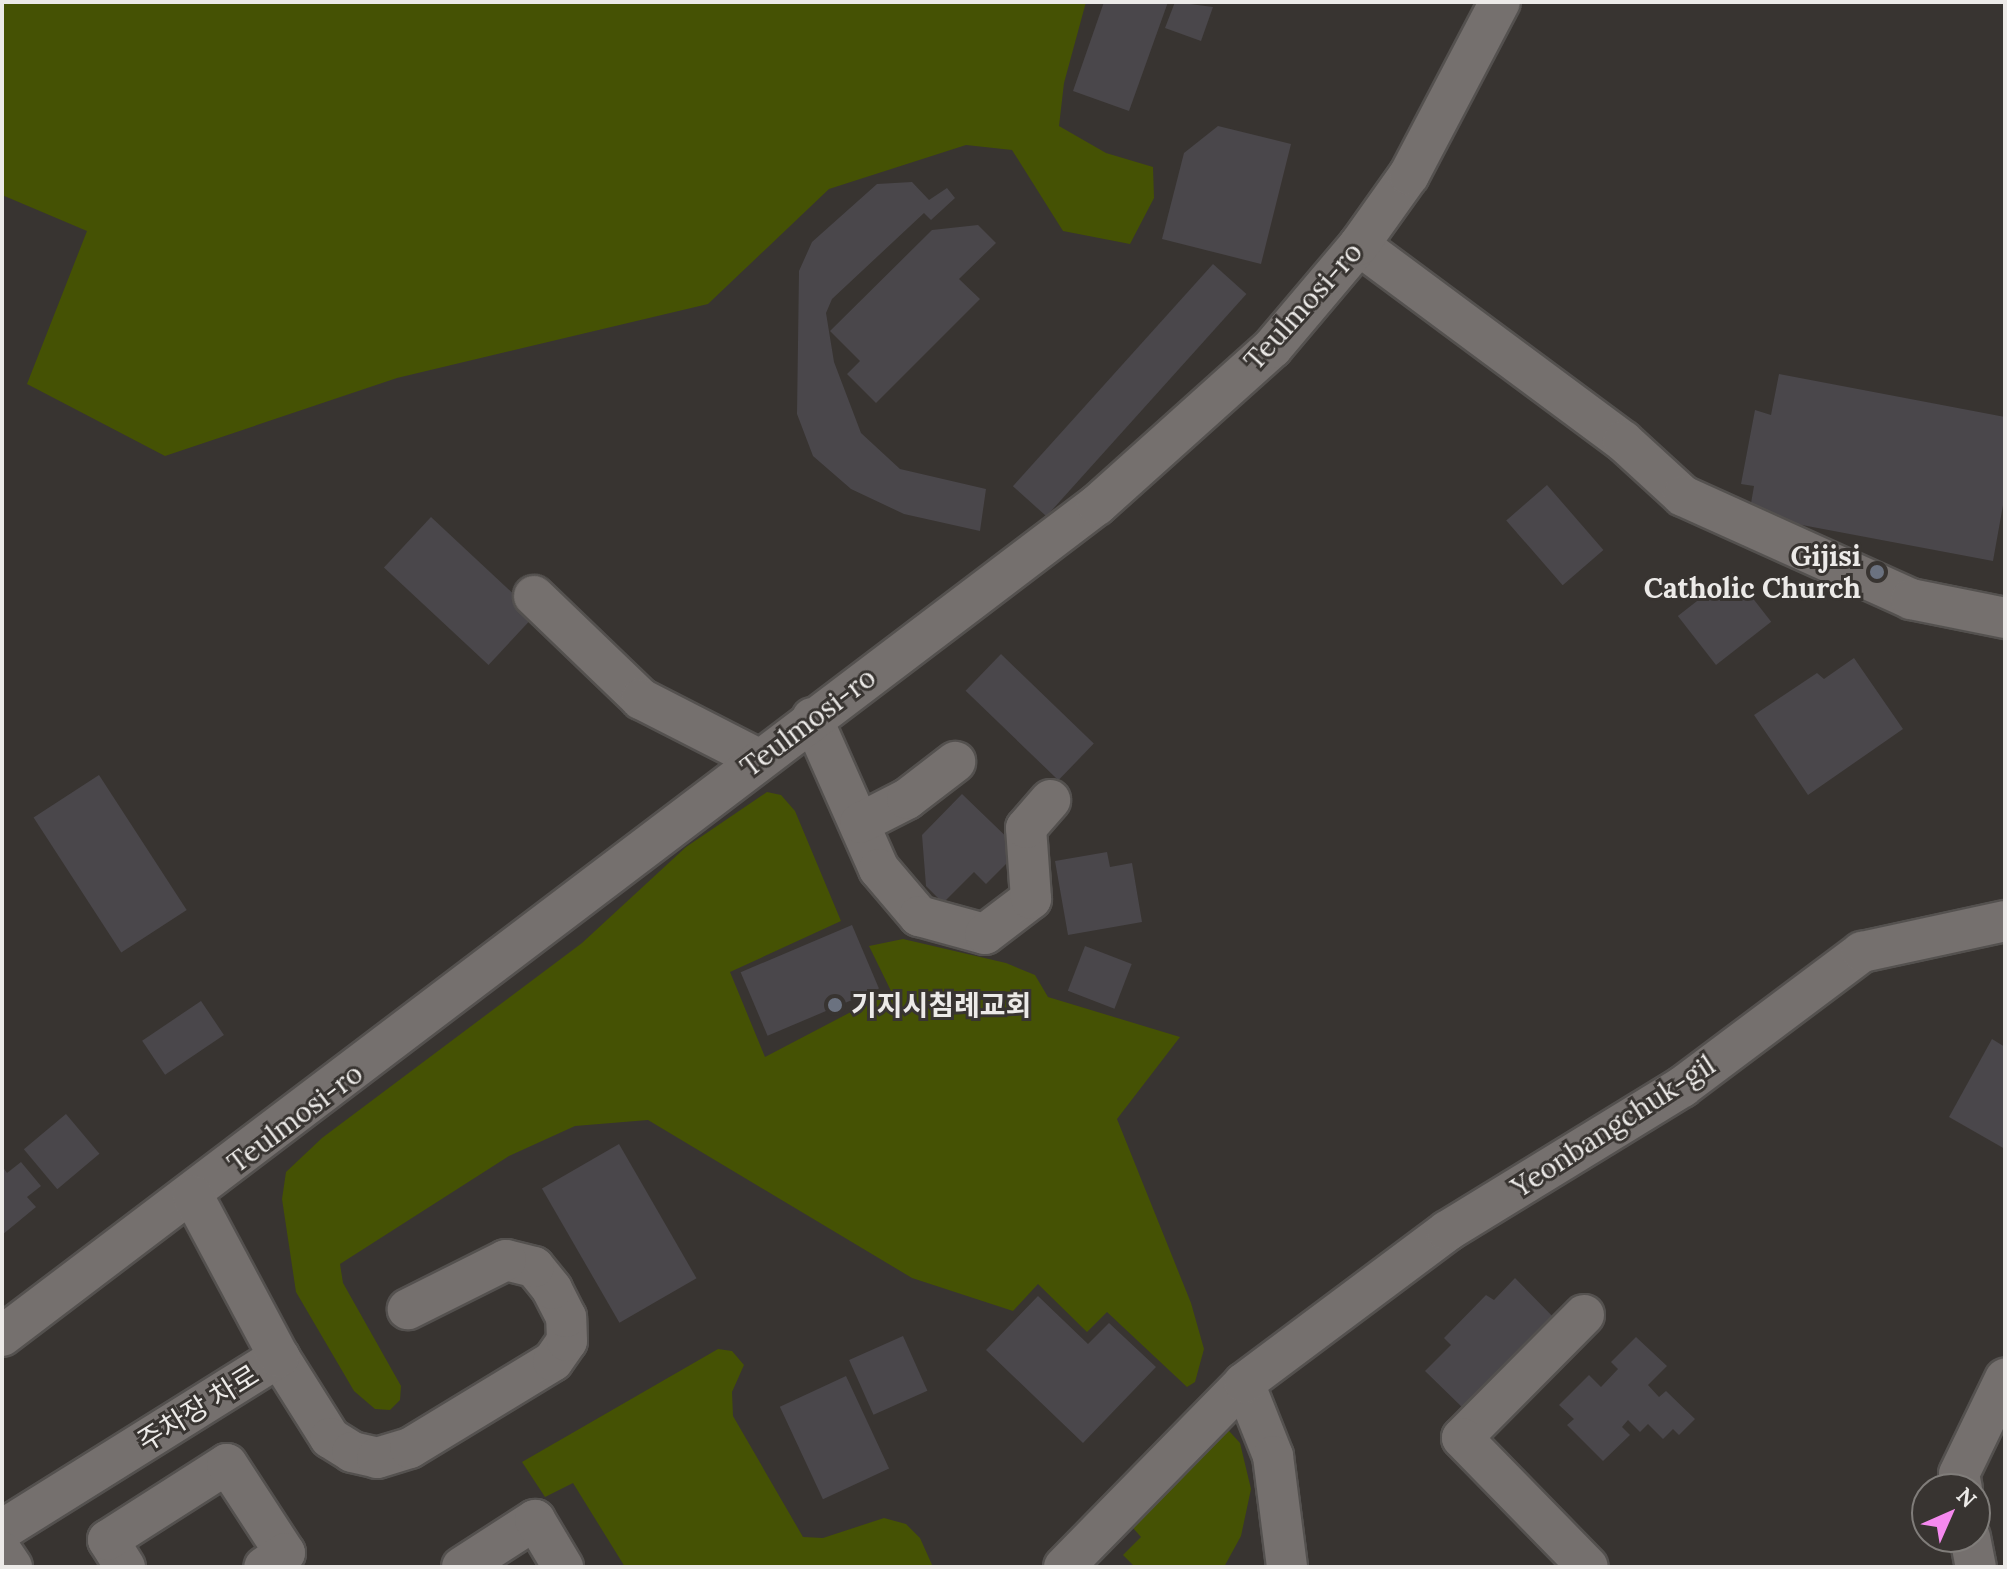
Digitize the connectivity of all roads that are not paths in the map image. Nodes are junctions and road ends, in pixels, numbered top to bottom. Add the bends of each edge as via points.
1 (1500, 2) edge
2 (1359, 245) junction
3 (534, 596) dead end
4 (2005, 618) edge
5 (812, 718) junction
6 (758, 759) junction
7 (955, 762) dead end
8 (1050, 800) dead end
9 (860, 823) junction
10 (2005, 921) edge
11 (193, 1196) junction
12 (408, 1309) dead end
13 (1584, 1315) dead end
14 (2, 1336) edge
15 (279, 1357) junction
16 (2005, 1379) edge
17 (1244, 1383) junction
18 (1959, 1473) edge
19 (2, 1530) edge
20 (2, 1552) edge
21 (12, 1567) edge
22 (125, 1567) edge
23 (264, 1567) edge
24 (462, 1567) edge
25 (563, 1567) edge
26 (1064, 1567) edge
27 (1287, 1567) edge
28 (1588, 1567) edge

1 - 2 street, Teulmosi-ro via 1409,175
2 - 4 street via 1623,441 1683,496 1911,599
2 - 5 street, Teulmosi-ro via 1272,348 1097,505
3 - 6 street via 641,699
5 - 6 street, Teulmosi-ro
5 - 9 street
6 - 11 street, Teulmosi-ro
7 - 9 street via 907,799
8 - 9 street via 1026,828 1031,899 985,934 919,916 879,869
10 - 17 street, Yeonbangchuk-gil via 1862,952 1682,1087 1447,1231
11 - 14 street, Teulmosi-ro
11 - 15 street, 주차장 차로
12 - 15 street via 506,1260 534,1267 552,1289 566,1317 567,1341 540,1369 410,1448 377,1458 352,1452 330,1438
13 - 28 street via 1462,1438
15 - 19 street, 주차장 차로
16 - 18 street
17 - 26 street, Yeonbangchuk-gil
17 - 27 street via 1273,1456
20 - 21 street
22 - 23 street via 108,1540 227,1464 285,1553
24 - 25 street via 535,1520

